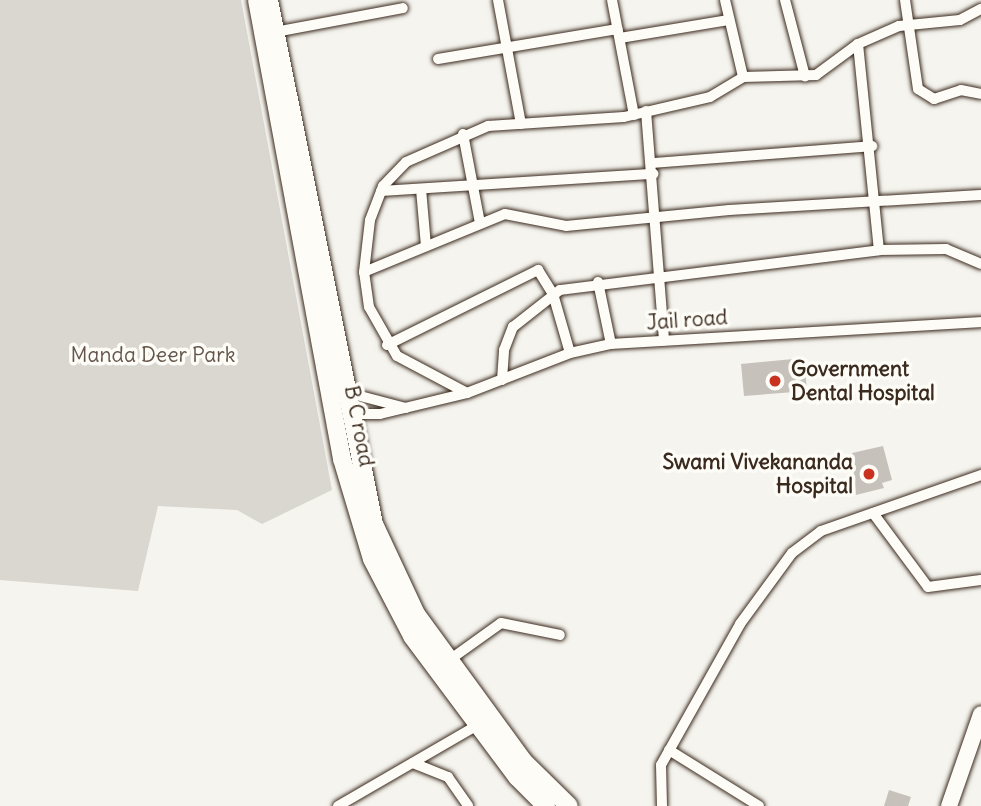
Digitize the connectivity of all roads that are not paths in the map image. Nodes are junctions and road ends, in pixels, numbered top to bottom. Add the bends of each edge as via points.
1 (257, 0) edge
2 (269, 0) edge
3 (498, 0) edge
4 (612, 0) edge
5 (725, 0) edge
6 (785, 0) edge
7 (905, 0) edge
8 (402, 8) dead end
9 (981, 9) edge
10 (729, 20) junction
11 (908, 23) junction
12 (275, 33) junction
13 (619, 34) junction
14 (858, 44) junction
15 (508, 48) junction
16 (438, 59) dead end
17 (805, 76) junction
18 (743, 78) junction
19 (981, 94) edge
20 (646, 111) junction
21 (284, 114) junction
22 (634, 114) junction
23 (521, 124) junction
24 (463, 134) junction
25 (872, 146) junction
26 (653, 168) junction
27 (473, 185) junction
28 (421, 188) junction
29 (381, 191) junction
30 (981, 195) edge
31 (875, 200) junction
32 (657, 216) junction
33 (480, 223) junction
34 (426, 246) junction
35 (879, 250) junction
36 (981, 264) edge
37 (364, 272) junction
38 (662, 276) junction
39 (598, 282) junction
40 (553, 294) junction
41 (981, 321) edge
42 (664, 340) junction
43 (611, 344) junction
44 (387, 345) junction
45 (570, 353) junction
46 (502, 380) junction
47 (337, 393) junction
48 (467, 393) junction
49 (406, 408) junction
50 (341, 414) junction
51 (981, 475) edge
52 (873, 513) junction
53 (981, 580) edge
54 (560, 635) dead end
55 (448, 661) junction
56 (981, 714) edge
57 (478, 725) junction
58 (669, 750) junction
59 (413, 763) junction
60 (338, 806) edge
61 (468, 806) edge
62 (546, 806) edge
63 (569, 806) edge
64 (662, 806) edge
65 (759, 806) edge
66 (949, 806) edge

1 - 21 main road
2 - 12 main road
3 - 15 street
4 - 13 street
5 - 10 street
6 - 17 street
7 - 11 street
8 - 12 street
9 - 11 street via 960,19
10 - 13 street
10 - 18 street
11 - 14 street
11 - 19 street via 918,89 934,99 961,90
12 - 21 main road
13 - 15 street
13 - 22 street
14 - 17 street via 825,72
14 - 25 street
15 - 16 street
15 - 23 street
17 - 18 street
18 - 20 street via 710,97
20 - 22 street
20 - 26 street
21 - 47 main road
22 - 23 street
23 - 24 street
24 - 27 street
24 - 29 street via 406,162
25 - 26 street
25 - 31 street
26 - 27 street
26 - 32 street
27 - 28 street
27 - 33 street
28 - 29 street
28 - 34 street
29 - 37 street via 370,219
30 - 31 street
31 - 32 street
31 - 35 street
32 - 33 street via 566,226 512,213
32 - 38 street
33 - 34 street
34 - 37 street
35 - 36 street via 946,249
35 - 38 street via 788,266
37 - 44 street via 369,307
38 - 39 street
38 - 42 street
39 - 40 street
39 - 43 street
40 - 44 street via 541,273 531,271
40 - 45 street
40 - 46 street via 513,327 504,350
41 - 42 street, Jail road
42 - 43 street, Jail road
43 - 45 street, Jail road
44 - 48 street via 409,364
45 - 46 street, Jail road
46 - 48 street, Jail road
47 - 49 street
47 - 50 main road
48 - 49 street, Jail road
49 - 50 street, Jail road
50 - 55 main road via 387,556 416,614
50 - 57 main road, B C road via 353,503 378,570 412,636
51 - 52 street
52 - 53 street via 928,587
52 - 58 street via 821,531 792,553 740,624
54 - 55 street via 501,623
55 - 63 main road via 523,761
56 - 66 main road
57 - 59 street
57 - 62 main road, B C road
58 - 64 street via 659,773
58 - 65 street
59 - 60 street
59 - 61 street via 448,777

